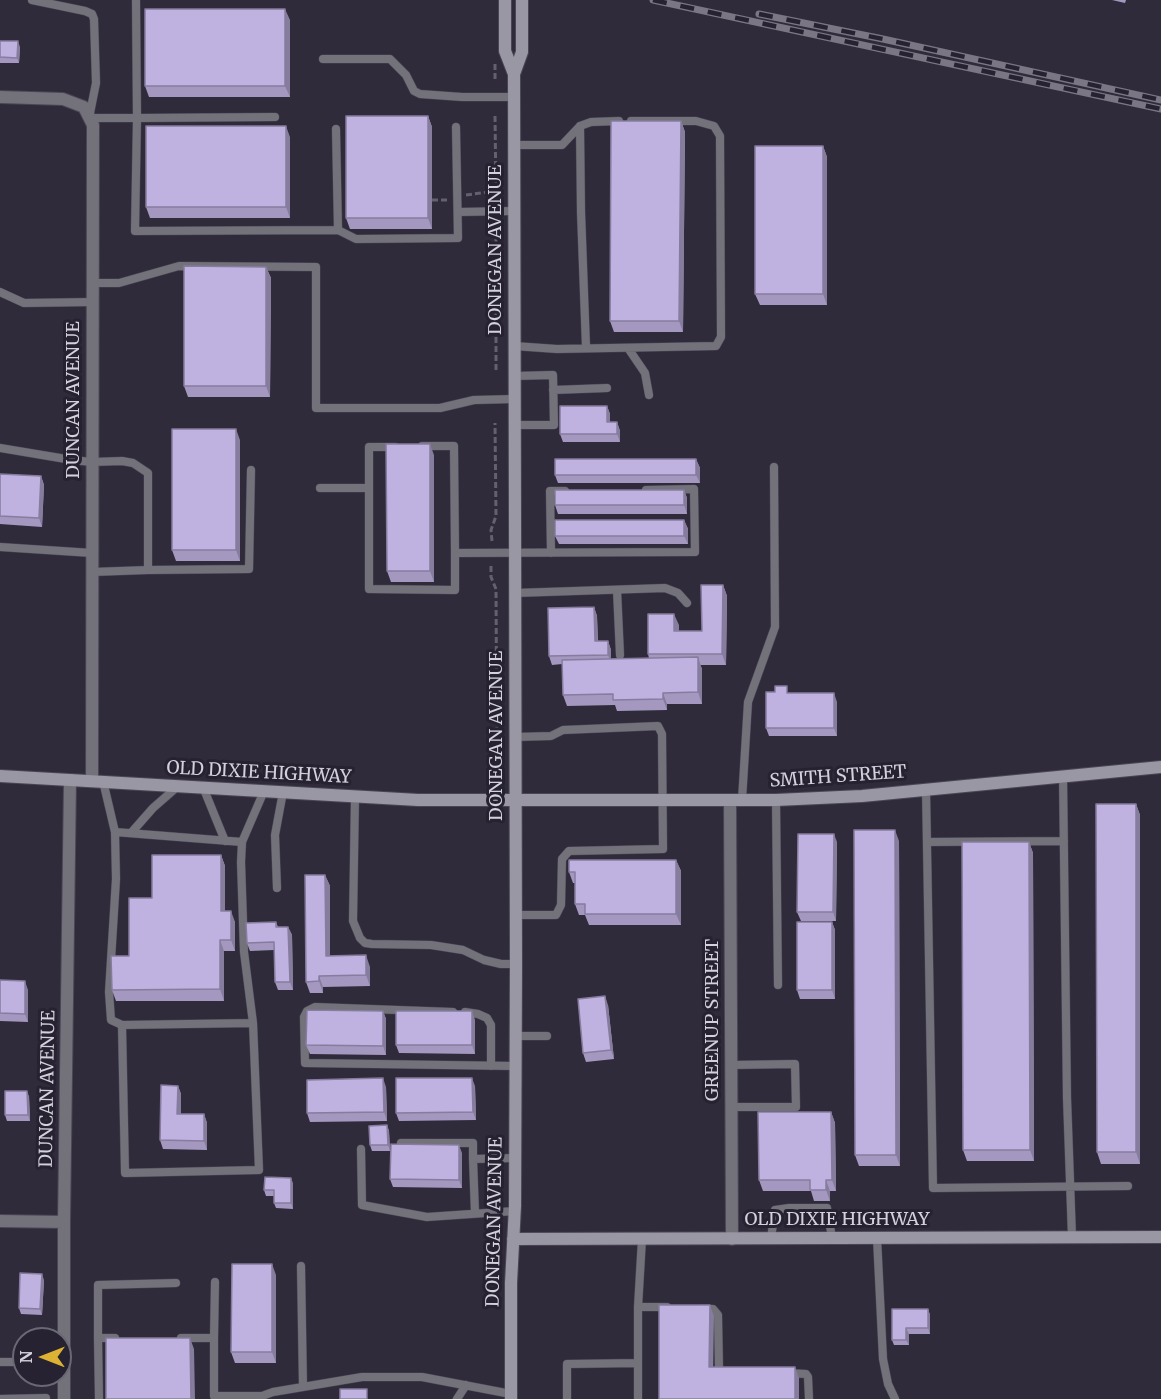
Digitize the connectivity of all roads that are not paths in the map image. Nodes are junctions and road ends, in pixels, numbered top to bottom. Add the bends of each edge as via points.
1 (32, 0) edge
2 (136, 0) edge
3 (505, 0) edge
4 (522, 0) edge
5 (136, 11) junction
6 (147, 11) edge
7 (323, 59) dead end
8 (514, 74) junction
9 (0, 97) edge
10 (514, 98) junction
11 (275, 117) dead end
12 (89, 118) junction
13 (137, 118) junction
14 (580, 126) junction
15 (456, 127) dead end
16 (336, 129) dead end
17 (514, 144) junction
18 (514, 211) junction
19 (458, 212) junction
20 (338, 230) junction
21 (93, 283) junction
22 (0, 292) edge
23 (93, 302) junction
24 (514, 346) junction
25 (586, 347) junction
26 (628, 348) junction
27 (514, 376) junction
28 (607, 387) dead end
29 (553, 390) junction
30 (649, 395) dead end
31 (514, 399) junction
32 (514, 425) junction
33 (412, 446) edge
34 (401, 447) edge
35 (0, 448) edge
36 (92, 462) junction
37 (774, 467) dead end
38 (250, 470) dead end
39 (320, 488) dead end
40 (369, 488) junction
41 (572, 490) edge
42 (639, 490) edge
43 (684, 521) edge
44 (695, 521) junction
45 (550, 522) junction
46 (561, 522) edge
47 (0, 546) edge
48 (92, 553) junction
49 (455, 553) junction
50 (550, 553) junction
51 (514, 554) junction
52 (148, 570) junction
53 (92, 572) junction
54 (617, 590) junction
55 (515, 593) junction
56 (687, 603) dead end
57 (620, 655) dead end
58 (515, 737) junction
59 (1161, 766) edge
60 (1063, 775) junction
61 (0, 776) edge
62 (70, 780) junction
63 (98, 781) junction
64 (178, 786) junction
65 (203, 787) junction
66 (926, 789) junction
67 (264, 791) junction
68 (283, 792) junction
69 (355, 796) junction
70 (515, 800) junction
71 (662, 800) junction
72 (736, 800) junction
73 (776, 800) junction
74 (115, 832) junction
75 (130, 833) junction
76 (225, 841) junction
77 (1064, 841) junction
78 (242, 842) junction
79 (927, 842) junction
80 (277, 888) dead end
81 (516, 915) junction
82 (516, 964) junction
83 (778, 985) dead end
84 (253, 1023) junction
85 (122, 1025) junction
86 (515, 1036) junction
87 (547, 1036) dead end
88 (731, 1065) junction
89 (491, 1066) junction
90 (515, 1066) junction
91 (732, 1107) junction
92 (401, 1143) edge
93 (361, 1149) dead end
94 (515, 1158) junction
95 (473, 1159) junction
96 (1128, 1186) dead end
97 (1070, 1188) junction
98 (515, 1211) junction
99 (475, 1214) junction
100 (0, 1221) edge
101 (64, 1222) junction
102 (1072, 1237) junction
103 (1161, 1237) edge
104 (832, 1238) junction
105 (877, 1238) junction
106 (513, 1239) junction
107 (642, 1239) junction
108 (732, 1239) junction
109 (771, 1239) junction
110 (301, 1266) dead end
111 (215, 1282) dead end
112 (176, 1283) dead end
113 (638, 1307) junction
114 (672, 1308) edge
115 (693, 1308) edge
116 (62, 1327) edge
117 (98, 1338) junction
118 (122, 1338) edge
119 (168, 1338) edge
120 (214, 1338) junction
121 (638, 1364) junction
122 (736, 1373) edge
123 (780, 1373) edge
124 (466, 1385) junction
125 (303, 1387) junction
126 (511, 1397) edge
127 (46, 1398) edge
128 (262, 1398) edge
129 (0, 1399) edge
130 (99, 1399) edge
131 (458, 1399) edge
132 (567, 1399) edge
133 (638, 1399) edge
134 (808, 1399) edge
135 (895, 1399) edge

1 - 12 lane via 86,11 94,19 96,83
2 - 5 lane
3 - 8 street, DONEGAN AVENUE via 505,51
4 - 8 street, DONEGAN AVENUE via 522,52
5 - 6 lane
5 - 13 lane
7 - 10 lane via 390,59 420,94
8 - 10 street, DONEGAN AVENUE
9 - 12 street via 63,99 84,106
10 - 17 street, DONEGAN AVENUE
11 - 13 lane
12 - 13 lane
12 - 21 street, DUNCAN AVENUE via 93,125
13 - 20 lane via 135,231
14 - 17 lane via 562,145
14 - 25 lane
14 - 26 lane via 591,122 696,121 714,126 720,136 722,337 716,346
15 - 19 lane
16 - 20 lane
17 - 18 street, DONEGAN AVENUE
18 - 19 lane
18 - 24 street, DONEGAN AVENUE
19 - 20 lane via 458,238 356,239
21 - 23 street, DUNCAN AVENUE
21 - 31 lane via 119,283 179,266 316,267 316,408 440,408 474,400
22 - 23 lane via 24,303
23 - 36 street, DUNCAN AVENUE
24 - 25 lane
24 - 27 street, DONEGAN AVENUE
25 - 26 lane
26 - 30 lane via 645,373
27 - 29 lane via 553,375
27 - 31 street, DONEGAN AVENUE
28 - 29 lane
29 - 32 lane via 554,425
31 - 32 street, DONEGAN AVENUE
32 - 51 street, DONEGAN AVENUE
33 - 49 lane via 454,446
34 - 40 lane via 369,447
35 - 36 lane
36 - 48 street, DUNCAN AVENUE
36 - 52 lane via 122,461 148,473
37 - 72 lane via 775,627 748,702
38 - 52 lane via 249,569
39 - 40 lane
40 - 49 lane via 369,589 455,590
41 - 45 lane via 550,491
42 - 44 lane via 694,489
43 - 44 lane
44 - 50 lane via 695,552
45 - 46 lane
45 - 50 lane
47 - 48 lane
48 - 53 street, DUNCAN AVENUE
49 - 51 lane
50 - 51 lane
51 - 55 street, DONEGAN AVENUE
52 - 53 lane
53 - 63 street, DUNCAN AVENUE
54 - 55 lane
54 - 56 lane via 665,588 678,593
54 - 57 lane
55 - 58 street, DONEGAN AVENUE
58 - 70 street, DONEGAN AVENUE
58 - 71 lane via 551,736 563,730 658,726 662,734
59 - 60 street, SMITH STREET
60 - 66 street, SMITH STREET
60 - 77 lane
61 - 62 street, OLD DIXIE HIGHWAY
62 - 63 street, OLD DIXIE HIGHWAY
62 - 101 street, DUNCAN AVENUE
63 - 64 street, OLD DIXIE HIGHWAY
63 - 74 lane
64 - 65 street, OLD DIXIE HIGHWAY
64 - 75 lane
65 - 67 street, OLD DIXIE HIGHWAY
65 - 76 lane
66 - 73 street, SMITH STREET
66 - 79 lane
67 - 68 street, OLD DIXIE HIGHWAY
67 - 78 lane
68 - 69 street, OLD DIXIE HIGHWAY
68 - 80 lane via 275,835
69 - 70 street, OLD DIXIE HIGHWAY
69 - 82 lane via 353,921 360,938 372,944 452,948 484,960
70 - 71 street, SMITH STREET
70 - 81 street, DONEGAN AVENUE
71 - 72 street, SMITH STREET
71 - 81 lane via 663,849 569,851 562,859 561,905 556,915
72 - 73 street, SMITH STREET
72 - 88 street, GREENUP STREET
73 - 83 lane
74 - 75 lane
74 - 85 lane via 109,992 111,1020
75 - 76 lane
76 - 78 lane
77 - 79 lane
77 - 97 lane
78 - 84 lane via 244,952
79 - 97 lane via 933,1188
81 - 82 street, DONEGAN AVENUE
82 - 86 street, DONEGAN AVENUE
84 - 85 lane
84 - 85 lane via 259,1170 136,1173 125,1173
86 - 87 lane
86 - 90 street, DONEGAN AVENUE
88 - 91 street, GREENUP STREET
88 - 91 lane via 795,1064 796,1107
89 - 89 lane via 305,1064 304,1017 315,1007 478,1014 487,1018 490,1025
89 - 90 lane
90 - 94 street, DONEGAN AVENUE
91 - 108 street, GREENUP STREET
92 - 95 lane via 473,1143
93 - 99 lane via 362,1205 427,1217
94 - 95 lane
94 - 98 street, DONEGAN AVENUE
95 - 99 lane
96 - 97 lane
97 - 102 lane
98 - 99 lane
98 - 106 street, DONEGAN AVENUE
100 - 101 street
101 - 116 street, DUNCAN AVENUE
102 - 103 street, OLD DIXIE HIGHWAY
102 - 105 street, OLD DIXIE HIGHWAY
104 - 105 street, OLD DIXIE HIGHWAY
104 - 109 street, OLD DIXIE HIGHWAY
104 - 109 lane via 827,1208 789,1208 775,1210
105 - 135 lane via 883,1359
106 - 107 street, OLD DIXIE HIGHWAY
106 - 126 street, DONEGAN AVENUE
107 - 108 street, OLD DIXIE HIGHWAY
107 - 113 lane
108 - 109 street, OLD DIXIE HIGHWAY
110 - 125 lane
111 - 120 lane
112 - 117 lane via 98,1285
113 - 114 lane
113 - 121 lane
115 - 122 lane via 717,1311 719,1370
117 - 118 lane
117 - 130 lane
119 - 120 lane
120 - 128 lane via 214,1396
121 - 132 lane via 567,1364
121 - 133 lane
123 - 134 lane via 806,1374
124 - 125 lane via 423,1377 362,1377
124 - 126 lane
124 - 131 lane
125 - 128 lane
127 - 129 lane

